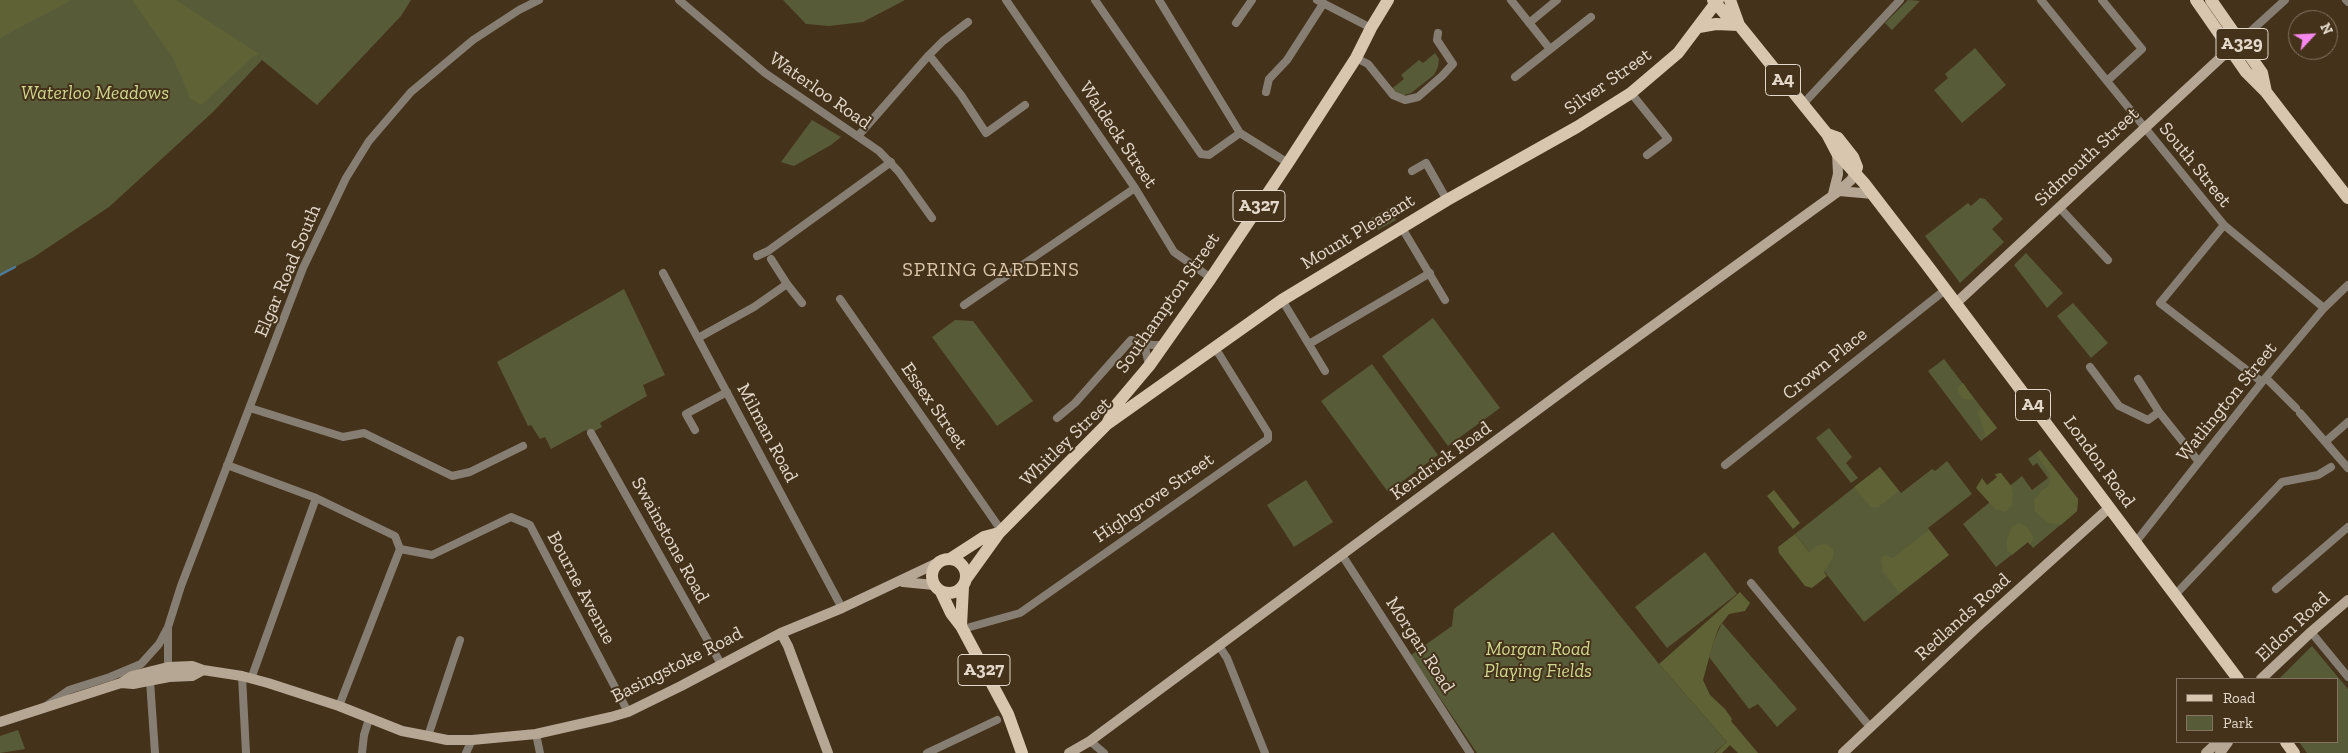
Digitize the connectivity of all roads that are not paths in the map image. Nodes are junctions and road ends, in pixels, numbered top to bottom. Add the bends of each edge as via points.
1 (539, 0) edge
2 (679, 0) edge
3 (1006, 0) edge
4 (1095, 0) edge
5 (1159, 0) edge
6 (1252, 0) edge
7 (1388, 0) edge
8 (1511, 0) edge
9 (1557, 0) edge
10 (1730, 0) edge
11 (1900, 0) edge
12 (2041, 0) edge
13 (2102, 0) edge
14 (2196, 0) edge
15 (2212, 0) edge
16 (2284, 0) edge
17 (1716, 1) edge
18 (1320, 2) edge
19 (1591, 17) dead end
20 (968, 22) dead end
21 (1529, 22) junction
22 (1236, 23) dead end
23 (1739, 25) junction
24 (1700, 27) junction
25 (1371, 28) junction
26 (1438, 33) dead end
27 (2244, 47) junction
28 (1550, 49) junction
29 (2229, 50) junction
30 (929, 55) junction
31 (1356, 58) junction
32 (1515, 77) dead end
33 (2107, 81) junction
34 (1266, 92) dead end
35 (2266, 92) junction
36 (1631, 93) junction
37 (1803, 104) junction
38 (1025, 105) dead end
39 (2144, 128) junction
40 (1240, 134) junction
41 (1827, 134) junction
42 (858, 136) junction
43 (1837, 153) junction
44 (1529, 154) joint
45 (1648, 155) dead end
46 (891, 162) junction
47 (1288, 163) junction
48 (1412, 171) dead end
49 (1855, 173) junction
50 (1135, 188) junction
51 (1836, 193) junction
52 (1873, 194) junction
53 (2348, 198) edge
54 (1447, 200) junction
55 (2059, 207) junction
56 (932, 218) dead end
57 (2224, 225) junction
58 (1402, 228) junction
59 (757, 256) dead end
60 (771, 259) dead end
61 (2108, 260) dead end
62 (663, 273) dead end
63 (1430, 274) junction
64 (1211, 278) junction
65 (787, 284) junction
66 (2348, 285) edge
67 (1945, 290) junction
68 (840, 299) dead end
69 (1282, 300) junction
70 (1445, 300) dead end
71 (802, 303) dead end
72 (1955, 304) junction
73 (964, 305) dead end
74 (2324, 308) junction
75 (698, 338) junction
76 (1144, 343) junction
77 (1309, 344) junction
78 (1163, 345) junction
79 (1212, 348) junction
80 (1149, 366) junction
81 (2090, 367) dead end
82 (1324, 371) dead end
83 (2138, 379) dead end
84 (2264, 380) junction
85 (727, 392) junction
86 (250, 408) junction
87 (2159, 412) junction
88 (1057, 418) dead end
89 (2348, 422) edge
90 (1106, 424) junction
91 (694, 430) dead end
92 (591, 433) dead end
93 (2325, 442) junction
94 (522, 446) dead end
95 (2199, 462) junction
96 (228, 465) junction
97 (1725, 465) dead end
98 (2331, 468) dead end
99 (2348, 468) edge
100 (316, 498) junction
101 (2109, 508) junction
102 (2348, 527) edge
103 (1000, 531) junction
104 (2135, 543) junction
105 (400, 549) junction
106 (1342, 555) junction
107 (950, 558) junction
108 (935, 564) junction
109 (900, 582) junction
110 (964, 583) junction
111 (1751, 583) dead end
112 (938, 588) junction
113 (2276, 589) dead end
114 (2174, 596) junction
115 (2348, 600) edge
116 (842, 608) junction
117 (168, 627) junction
118 (962, 627) junction
119 (2311, 632) junction
120 (781, 633) junction
121 (460, 640) dead end
122 (1219, 646) junction
123 (721, 664) junction
124 (169, 672) junction
125 (247, 677) junction
126 (2348, 677) edge
127 (2237, 678) edge
128 (2262, 678) edge
129 (150, 680) junction
130 (122, 683) junction
131 (339, 706) junction
132 (42, 709) junction
133 (628, 712) junction
134 (369, 719) junction
135 (997, 720) dead end
136 (0, 722) edge
137 (1870, 727) junction
138 (536, 734) junction
139 (428, 736) junction
140 (472, 740) junction
141 (1090, 741) junction
142 (2217, 743) edge
143 (155, 753) edge
144 (246, 753) edge
145 (362, 753) edge
146 (466, 753) edge
147 (540, 753) edge
148 (828, 753) edge
149 (927, 753) edge
150 (1022, 753) edge
151 (1069, 753) edge
152 (1104, 753) edge
153 (1265, 753) edge
154 (1470, 753) edge
155 (1843, 753) edge
156 (2206, 753) edge

1 - 86 street, Elgar Road South via 466,45 411,92 369,140 346,178 303,268
2 - 42 street, Waterloo Road via 765,74
3 - 50 street, Waldeck Street
4 - 40 street via 1201,154 1209,155
5 - 40 street
6 - 22 street
7 - 25 main road, Southampton Street / A327
8 - 21 street
9 - 21 street
10 - 23 main road, London Road / A4
11 - 37 street
12 - 33 street, South Street
13 - 33 street via 2142,49
14 - 29 main road, A329
15 - 27 main road, A329
16 - 27 street
17 - 23 main road, London Road / A4
17 - 24 main road, Silver Street / A327
18 - 25 street
18 - 34 street via 1286,60 1269,79
19 - 28 street
20 - 30 street
21 - 28 street
23 - 24 main road
23 - 37 main road, London Road / A4
24 - 36 main road, Silver Street / A327 via 1678,54
25 - 31 main road, Southampton Street / A327
26 - 31 street via 1437,40 1454,64 1418,97 1405,100 1393,95 1368,64
27 - 29 street
27 - 35 main road, A329 via 2262,73
28 - 32 street
29 - 35 main road, A329
29 - 39 street, Sidmouth Street
30 - 38 street via 961,95 983,135
30 - 42 street
31 - 47 main road, Southampton Street / A327
33 - 39 street, South Street
35 - 53 main road, A329
36 - 44 main road, Silver Street / A327
36 - 45 street via 1668,139
37 - 41 main road, London Road / A4
39 - 55 street, Sidmouth Street
39 - 57 street, South Street
40 - 47 street
41 - 43 main road, London Road / A4
41 - 49 main road, London Road / A4 via 1838,138 1853,157 1857,167
42 - 46 street, Waterloo Road
43 - 49 main road, London Road / A4
43 - 51 street
44 - 54 main road, Mount Pleasant / A327
46 - 56 street, Waterloo Road
46 - 59 street
47 - 64 main road, Southampton Street / A327
48 - 54 street via 1426,163
49 - 51 street, Kendrick Road
49 - 52 main road, London Road / A4
50 - 64 street, Waldeck Street via 1174,252
50 - 73 street
51 - 52 street
51 - 106 street, Kendrick Road
52 - 67 main road, London Road / A4
54 - 58 main road, Mount Pleasant / A327
55 - 61 street
55 - 72 street, Sidmouth Street
57 - 74 street, South Street
57 - 84 street via 2160,303
58 - 63 street
58 - 69 main road, Mount Pleasant / A327
60 - 65 street
62 - 75 street, Milman Road
63 - 70 street
63 - 77 street
64 - 78 main road, Southampton Street / A327
65 - 71 street
65 - 75 street via 754,307
66 - 74 street, Watlington Street
67 - 72 main road, London Road / A4
67 - 97 street, Crown Place
68 - 103 street, Essex Street
69 - 77 street
69 - 79 main road, Mount Pleasant / A327
72 - 101 main road, London Road / A4
74 - 84 street, Watlington Street
75 - 85 street, Milman Road
76 - 78 street
76 - 80 street
76 - 88 street via 1131,340 1075,403
77 - 82 street
78 - 80 main road, Southampton Street / A327
79 - 90 main road, Whitley Street / A327
79 - 118 street, Highgrove Street via 1224,362 1268,433 1268,438 1020,613
80 - 90 main road, Southampton Street / A327 via 1117,404
81 - 87 street via 2119,406 2148,420
83 - 87 street
84 - 93 street via 2298,410
84 - 95 street, Watlington Street
85 - 91 street via 686,414
85 - 116 street, Milman Road
86 - 94 street via 343,437 364,433 452,476 470,472
86 - 96 street, Elgar Road South
87 - 95 street
89 - 93 street
90 - 103 main road, Whitley Street / A327
92 - 123 street, Swainstone Road
93 - 99 street
95 - 104 street, Watlington Street
96 - 100 street
96 - 117 street, Elgar Road South
98 - 114 street via 2318,475 2282,482
100 - 105 street via 395,536
100 - 125 street
101 - 104 main road, London Road / A4
101 - 137 street, Redlands Road
102 - 113 street
103 - 107 main road, Whitley Street / A327
103 - 110 main road, Whitley Street / A327
104 - 114 main road, London Road / A4
105 - 131 street
105 - 133 street, Bourne Avenue via 432,555 511,516 530,525
106 - 122 street, Kendrick Road
106 - 154 street, Morgan Road
107 - 108 main road
107 - 110 main road via 957,560 965,569
108 - 109 street
108 - 112 main road via 933,576
109 - 112 street
109 - 116 street
110 - 112 main road via 955,593 946,594
110 - 118 main road
111 - 137 street
112 - 118 main road, A327 via 950,614
114 - 127 main road, London Road / A4
115 - 119 street, Eldon Road
116 - 120 street, Basingstoke Road
117 - 124 street, Elgar Road South
117 - 132 street, Elgar Road South via 160,644 141,664 69,690
118 - 150 main road, A327 via 1008,714
119 - 126 street
119 - 128 street, Eldon Road
120 - 123 street, Basingstoke Road
120 - 148 street
121 - 139 street
122 - 141 street, Kendrick Road
122 - 153 street via 1227,658
123 - 133 street, Basingstoke Road
124 - 125 street, Basingstoke Road via 192,676 203,670
124 - 129 street, Basingstoke Road
124 - 130 street, Basingstoke Road via 132,676
125 - 131 street, Basingstoke Road
125 - 144 street
129 - 130 street, Basingstoke Road
129 - 143 street
130 - 132 street, Basingstoke Road
131 - 134 street, Basingstoke Road
132 - 136 street, Basingstoke Road
133 - 138 street, Basingstoke Road
134 - 139 street, Basingstoke Road
134 - 145 street
135 - 149 street
137 - 155 street, Redlands Road
138 - 140 street, Basingstoke Road
138 - 147 street
139 - 140 street, Basingstoke Road
140 - 146 street
141 - 151 street, Kendrick Road
141 - 152 street
142 - 156 street

